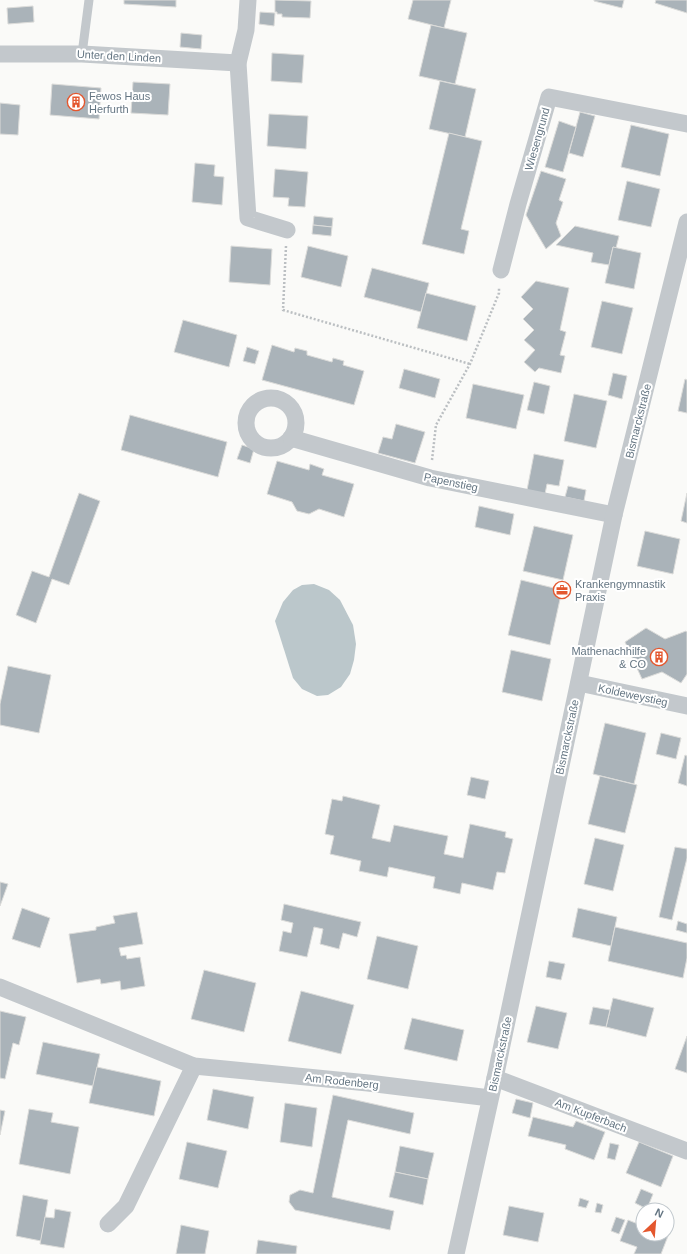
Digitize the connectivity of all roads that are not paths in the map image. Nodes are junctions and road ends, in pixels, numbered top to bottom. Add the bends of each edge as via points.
1 (89, 0) edge
2 (248, 0) edge
3 (0, 54) edge
4 (82, 54) junction
5 (238, 63) junction
6 (687, 124) edge
7 (687, 222) edge
8 (287, 230) road end
9 (501, 270) road end
10 (291, 438) dead end
11 (614, 515) junction
12 (578, 683) junction
13 (687, 706) edge
14 (0, 987) edge
15 (194, 1066) junction
16 (495, 1078) junction
17 (490, 1098) junction
18 (687, 1151) edge
19 (108, 1224) dead end
20 (456, 1254) edge

1 - 4 lane
2 - 5 street via 246,30
3 - 4 street, Unter den Linden
4 - 5 street, Unter den Linden
5 - 8 street via 248,218
6 - 9 street, Wiesengrund via 549,97
7 - 11 street, Bismarckstraße
10 - 11 street, Papenstieg via 430,478
11 - 12 street, Bismarckstraße
12 - 13 street, Koldeweystieg
12 - 16 street, Bismarckstraße
14 - 15 street, Am Rodenberg
15 - 17 street, Am Rodenberg
15 - 19 street via 126,1206
16 - 17 street, Bismarckstraße
16 - 18 street, Am Kupferbach
17 - 20 street, Bismarckstraße

